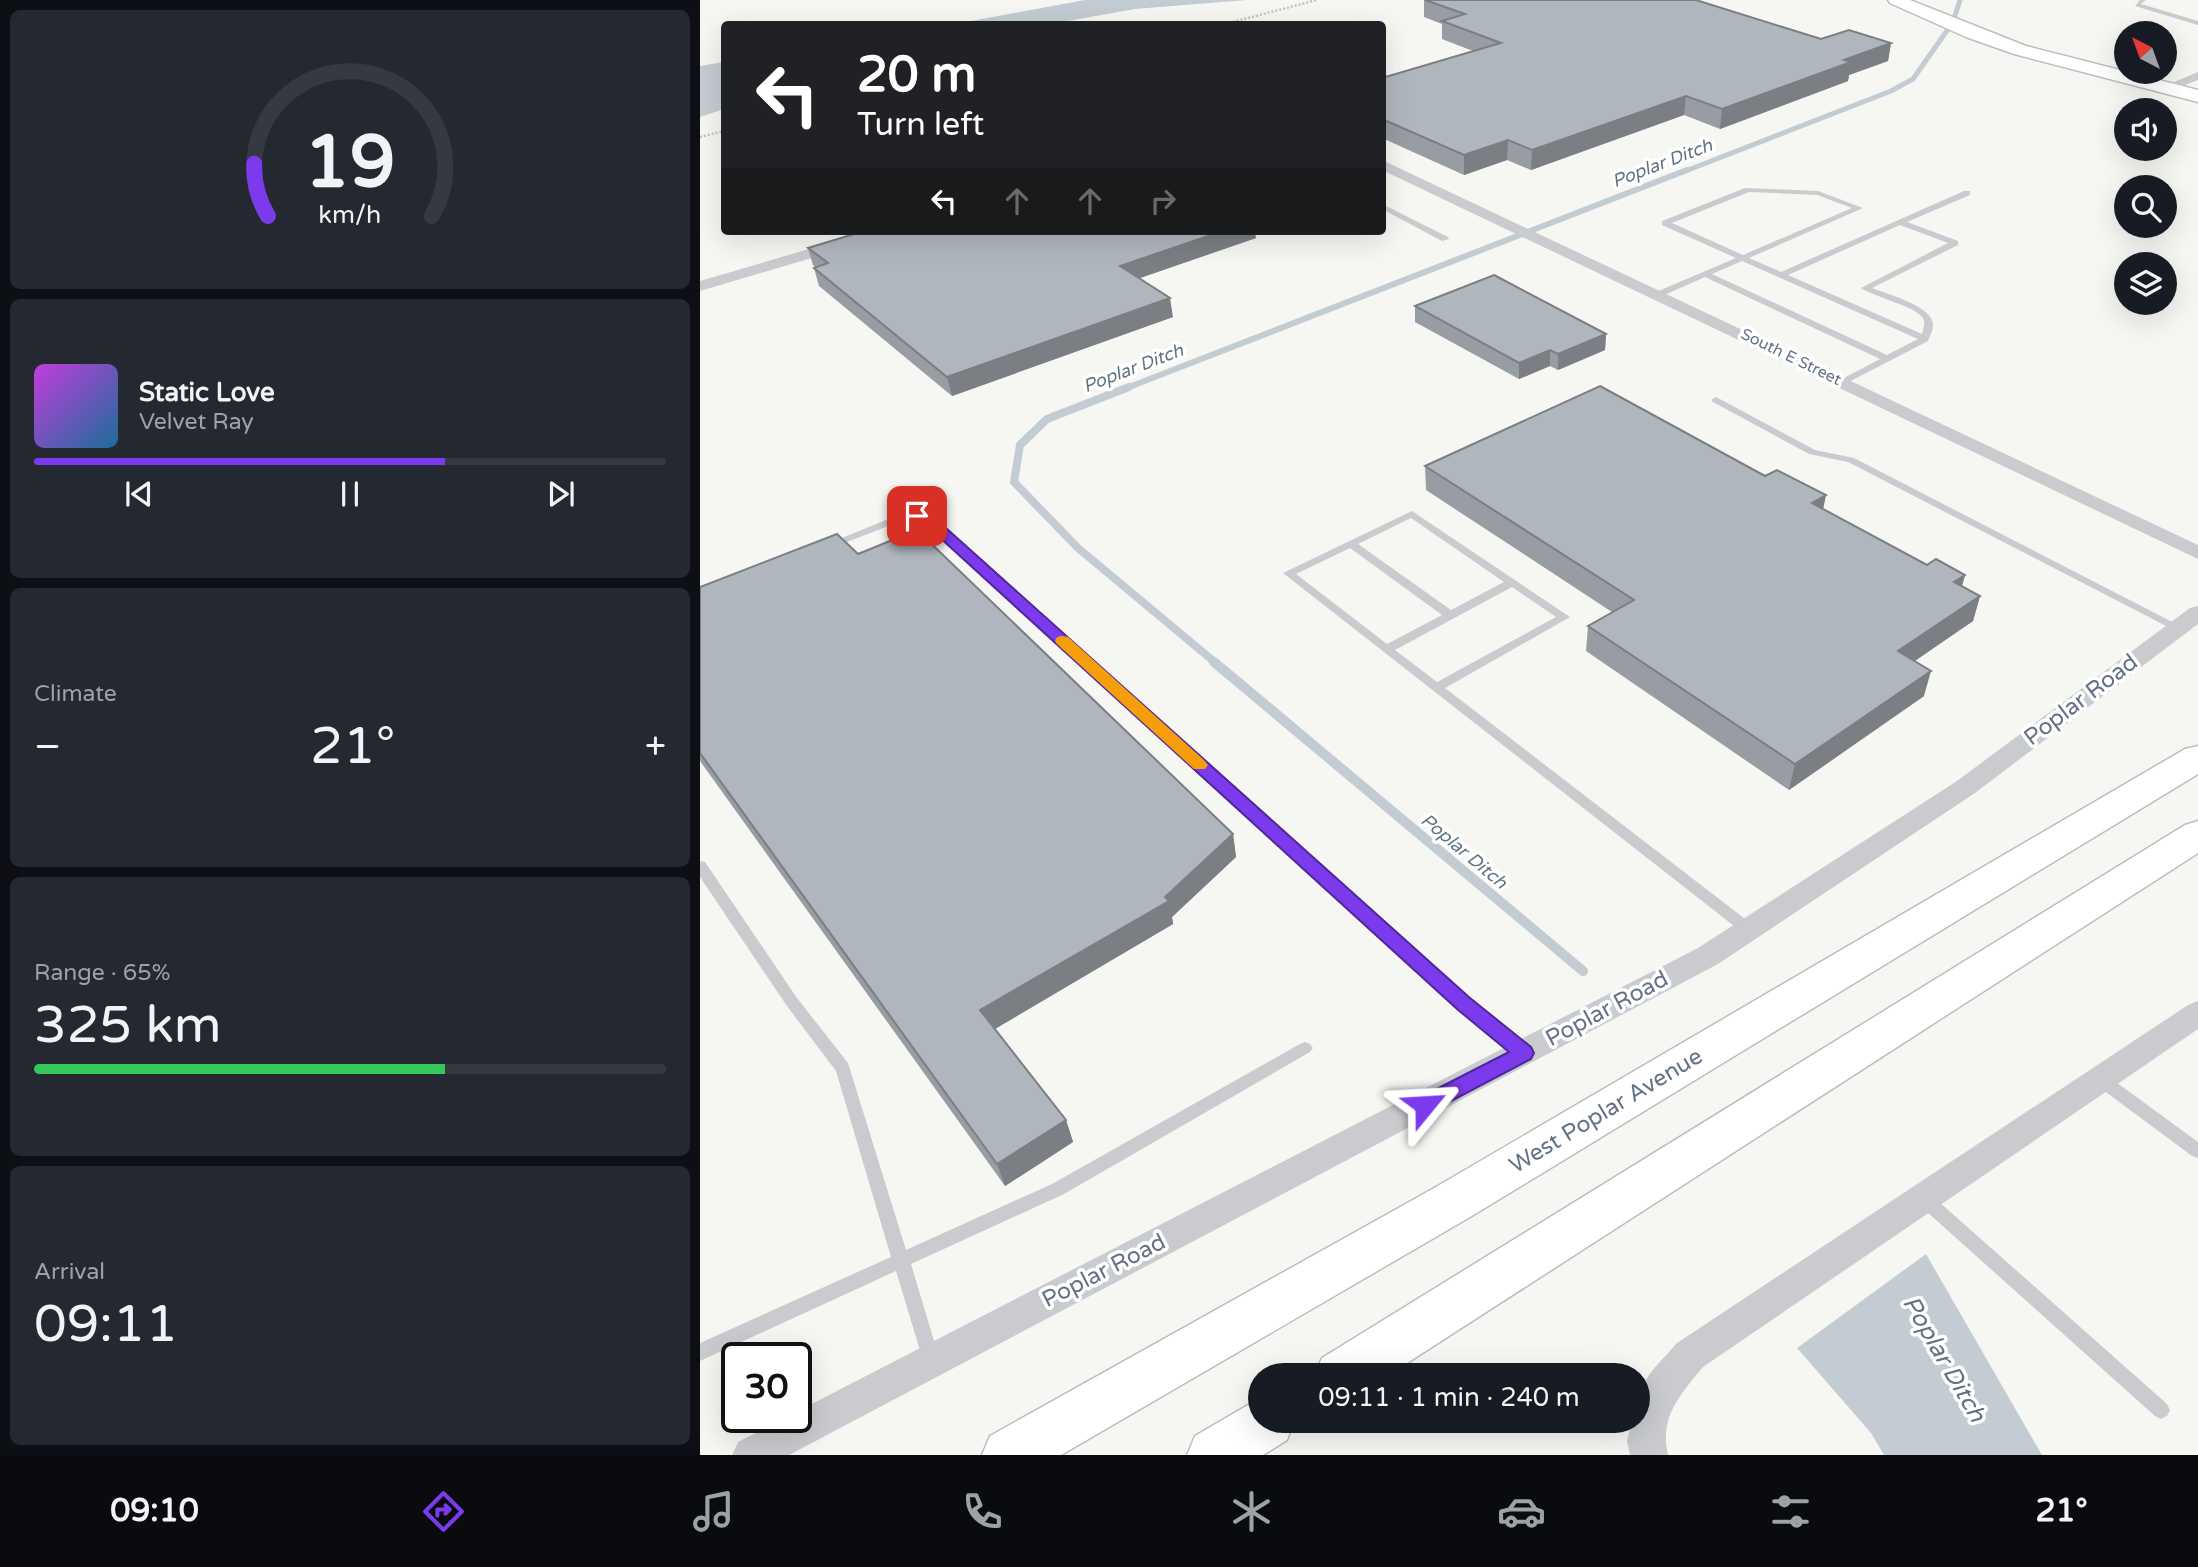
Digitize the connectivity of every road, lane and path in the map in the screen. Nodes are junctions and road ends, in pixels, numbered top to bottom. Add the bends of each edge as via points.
1 (1317, 0) edge
2 (1896, 0) edge
3 (2143, 0) edge
4 (1236, 21) edge
5 (2198, 23) edge
6 (2198, 76) edge
7 (2166, 88) junction
8 (2198, 96) edge
9 (721, 132) edge
10 (700, 137) edge
11 (1386, 166) edge
12 (1966, 193) dead end
13 (1386, 208) edge
14 (1902, 223) junction
15 (873, 235) edge
16 (1445, 239) dead end
17 (1741, 258) junction
18 (1704, 274) junction
19 (1780, 275) junction
20 (700, 286) edge
21 (1659, 294) junction
22 (1925, 339) junction
23 (1888, 359) junction
24 (1843, 382) junction
25 (1716, 400) dead end
26 (1350, 543) junction
27 (813, 552) edge
28 (2198, 553) edge
29 (1512, 582) junction
30 (1450, 615) junction
31 (2188, 621) edge
32 (1387, 649) junction
33 (1436, 688) junction
34 (2198, 758) edge
35 (2198, 835) edge
36 (700, 866) edge
37 (1748, 929) junction
38 (2198, 1013) edge
39 (1305, 1048) dead end
40 (1524, 1053) junction
41 (2100, 1079) junction
42 (2198, 1151) edge
43 (1922, 1198) junction
44 (900, 1260) junction
45 (700, 1352) edge
46 (931, 1361) junction
47 (1361, 1363) edge
48 (2161, 1410) dead end
49 (1249, 1433) edge
50 (751, 1455) edge
51 (1009, 1455) edge
52 (1213, 1455) edge
53 (1649, 1455) edge

1 - 4 path
2 - 7 main road via 2035,54
3 - 5 lane via 2137,5
6 - 7 street
7 - 8 main road
9 - 10 path
11 - 21 street, South E Street
12 - 14 lane
13 - 16 lane
14 - 19 lane
14 - 22 lane via 1955,243 1866,288 1918,309 1929,325
15 - 20 street
17 - 17 lane via 1824,223 1859,208 1818,192 1748,190 1665,223
17 - 18 lane
17 - 19 lane
18 - 21 lane
18 - 23 lane
19 - 22 lane
21 - 24 street, South E Street
22 - 23 lane
23 - 24 lane
24 - 28 street, South E Street
25 - 31 lane via 1812,452 1851,460
26 - 29 lane via 1412,514
26 - 30 lane
26 - 32 lane via 1288,573
27 - 40 lane via 902,517 917,516 931,522
29 - 30 lane
29 - 33 lane via 1564,617
30 - 32 lane
31 - 37 street, Poplar Road via 1966,787
32 - 33 lane
33 - 37 lane
34 - 51 main road, West Poplar Avenue via 1453,1202
35 - 47 main road
36 - 44 lane via 843,1068
37 - 40 street, Poplar Road via 1708,956
38 - 41 street
39 - 44 lane via 1058,1189
40 - 46 street, Poplar Road
41 - 42 lane
41 - 43 street
43 - 48 lane
43 - 53 street via 1690,1355 1656,1396 1646,1441
44 - 45 lane
44 - 46 lane
46 - 50 street, Poplar Road
49 - 52 main road

